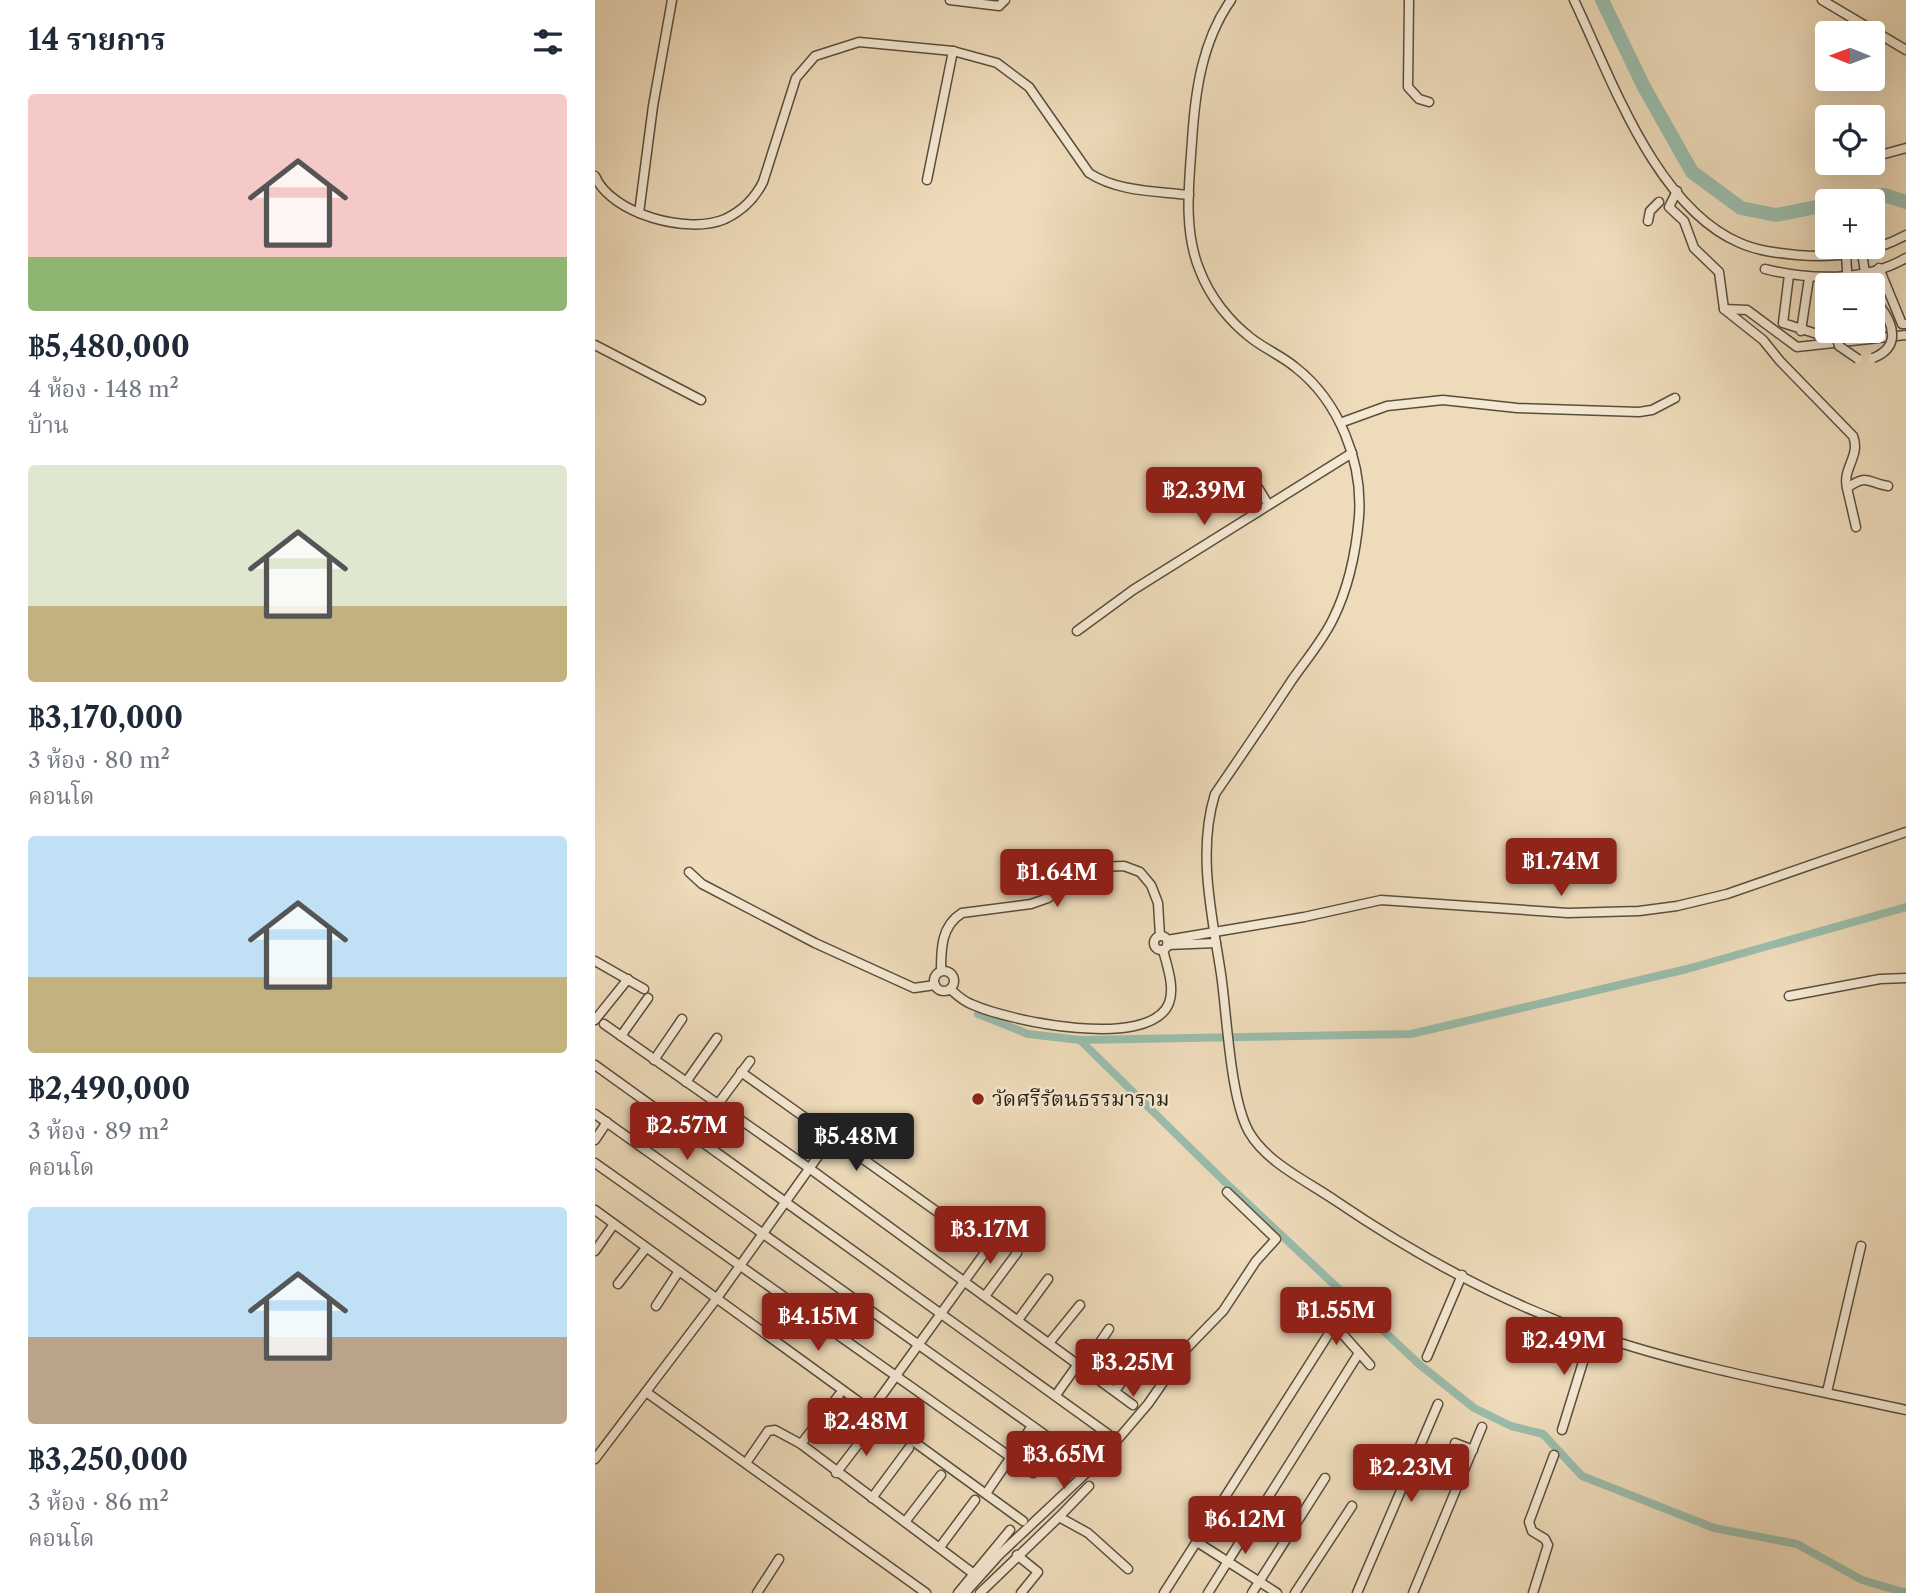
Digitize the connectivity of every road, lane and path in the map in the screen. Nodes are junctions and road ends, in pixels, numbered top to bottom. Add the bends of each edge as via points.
1 (672, 0) edge
2 (950, 0) edge
3 (1005, 0) edge
4 (1231, 0) edge
5 (1409, 0) edge
6 (1574, 0) edge
7 (1822, 0) edge
8 (1906, 50) edge
9 (953, 51) junction
10 (1429, 102) dead end
11 (1906, 148) edge
12 (1885, 154) edge
13 (927, 180) dead end
14 (596, 182) edge
15 (1677, 191) junction
16 (1189, 195) junction
17 (1659, 202) dead end
18 (639, 213) junction
19 (1648, 221) dead end
20 (1906, 235) edge
21 (1885, 244) edge
22 (1815, 254) edge
23 (1863, 259) edge
24 (1904, 259) edge
25 (1879, 268) junction
26 (1765, 269) dead end
27 (1906, 270) edge
28 (1864, 272) junction
29 (1858, 273) edge
30 (1789, 275) junction
31 (1809, 278) junction
32 (1815, 279) edge
33 (1724, 309) junction
34 (1885, 315) edge
35 (1906, 324) edge
36 (1801, 331) junction
37 (1815, 333) edge
38 (1906, 335) edge
39 (1838, 343) edge
40 (595, 345) edge
41 (1873, 358) dead end
42 (1858, 359) dead end
43 (1675, 398) dead end
44 (701, 400) dead end
45 (1340, 422) junction
46 (1352, 453) junction
47 (1254, 481) dead end
48 (1888, 486) dead end
49 (1847, 488) junction
50 (1268, 505) junction
51 (1856, 527) dead end
52 (1077, 631) dead end
53 (1906, 832) edge
54 (689, 872) dead end
55 (1214, 930) junction
56 (1189, 940) junction
57 (1165, 943) junction
58 (1216, 943) junction
59 (595, 961) edge
60 (941, 971) junction
61 (1906, 978) edge
62 (628, 979) junction
63 (935, 985) junction
64 (950, 989) junction
65 (1789, 996) dead end
66 (682, 1018) dead end
67 (595, 1020) edge
68 (604, 1024) dead end
69 (621, 1036) junction
70 (717, 1038) dead end
71 (654, 1060) junction
72 (750, 1061) dead end
73 (595, 1065) edge
74 (741, 1072) junction
75 (686, 1082) junction
76 (717, 1104) junction
77 (595, 1114) edge
78 (607, 1122) junction
79 (831, 1138) junction
80 (595, 1140) edge
81 (595, 1163) edge
82 (809, 1168) junction
83 (1227, 1192) dead end
84 (785, 1200) junction
85 (595, 1210) edge
86 (614, 1224) junction
87 (762, 1233) junction
88 (997, 1236) dead end
89 (1861, 1247) dead end
90 (646, 1248) junction
91 (988, 1248) junction
92 (595, 1251) edge
93 (1017, 1252) dead end
94 (739, 1267) junction
95 (679, 1271) junction
96 (1462, 1275) junction
97 (1048, 1279) dead end
98 (964, 1281) junction
99 (618, 1284) dead end
100 (985, 1296) junction
101 (717, 1298) junction
102 (1080, 1305) dead end
103 (656, 1306) dead end
104 (942, 1312) junction
105 (1323, 1312) dead end
106 (1018, 1320) junction
107 (1335, 1324) junction
108 (1109, 1329) dead end
109 (1592, 1333) junction
110 (1049, 1343) junction
111 (918, 1345) junction
112 (1143, 1353) dead end
113 (1359, 1353) junction
114 (1427, 1357) dead end
115 (1370, 1365) dead end
116 (1081, 1366) junction
117 (895, 1377) junction
118 (1115, 1391) junction
119 (646, 1392) junction
120 (1827, 1392) junction
121 (839, 1395) dead end
122 (1056, 1395) junction
123 (1438, 1404) dead end
124 (1133, 1405) dead end
125 (872, 1409) junction
126 (1906, 1410) edge
127 (873, 1425) dead end
128 (1032, 1426) junction
129 (1482, 1427) dead end
130 (1562, 1430) dead end
131 (1108, 1434) dead end
132 (1079, 1439) dead end
133 (1455, 1443) dead end
134 (800, 1444) junction
135 (909, 1448) dead end
136 (1473, 1450) junction
137 (1069, 1452) junction
138 (1554, 1455) dead end
139 (1010, 1457) junction
140 (595, 1459) edge
141 (746, 1463) junction
142 (1058, 1466) dead end
143 (837, 1473) junction
144 (1033, 1473) dead end
145 (941, 1475) dead end
146 (1325, 1478) dead end
147 (1089, 1486) dead end
148 (987, 1492) junction
149 (872, 1499) junction
150 (975, 1500) dead end
151 (1352, 1506) dead end
152 (1059, 1517) junction
153 (1023, 1521) dead end
154 (905, 1522) junction
155 (1010, 1530) dead end
156 (1197, 1542) junction
157 (940, 1548) junction
158 (1017, 1555) junction
159 (779, 1559) dead end
160 (1228, 1562) junction
161 (1128, 1569) dead end
162 (974, 1574) junction
163 (1259, 1582) junction
164 (757, 1593) edge
165 (926, 1593) edge
166 (958, 1593) edge
167 (965, 1593) edge
168 (980, 1593) edge
169 (1021, 1593) edge
170 (1164, 1593) edge
171 (1208, 1593) edge
172 (1252, 1593) edge
173 (1277, 1593) edge
174 (1295, 1593) edge
175 (1357, 1593) edge
176 (1413, 1593) edge
177 (1533, 1593) edge

1 - 18 street
2 - 3 street via 999,6
4 - 16 street via 1205,55 1197,90
5 - 10 street via 1408,87 1413,95
6 - 15 street via 1627,113
7 - 8 street
9 - 13 street
9 - 16 street via 983,57 1013,72 1029,87 1082,165 1102,182
9 - 18 street via 859,42 825,50 796,78 764,183 745,206 724,219 694,225
11 - 12 street
14 - 18 street
15 - 22 street via 1704,220 1737,243 1758,250
15 - 33 street via 1669,206 1684,221 1694,248 1719,272
16 - 45 street via 1193,248 1212,295 1251,338 1310,380
17 - 19 street
20 - 21 street
23 - 28 street
24 - 25 street
24 - 27 street
25 - 28 street
25 - 35 street via 1902,324
26 - 30 street
28 - 29 street
30 - 31 street
30 - 36 street via 1782,321
31 - 32 street
31 - 36 street
33 - 38 street via 1747,310 1797,347
33 - 49 street via 1756,333 1853,436 1856,450 1845,472
34 - 41 street, bridge via 1893,328 1893,340
36 - 37 street
39 - 42 street, bridge
40 - 44 street
43 - 45 street via 1639,412 1420,400
45 - 46 street
46 - 50 street
46 - 55 street via 1359,516 1343,596 1333,620 1215,794 1208,817 1204,839
47 - 50 street
48 - 49 street via 1867,478
49 - 51 street
50 - 52 street
53 - 55 street via 1727,894 1665,907 1568,913 1381,900
54 - 63 street via 702,884 913,988
55 - 56 street
55 - 58 street
56 - 57 street
56 - 58 street
57 - 60 street via 1158,903 1146,877 1124,866 1103,865 1048,898 955,918 944,934
57 - 64 street via 1169,1003 1154,1021 1136,1027 1046,1026 973,1005
58 - 96 street via 1244,1119 1261,1149 1379,1230
59 - 62 street
60 - 63 street
60 - 64 street via 953,976
61 - 65 street
62 - 67 street
62 - 69 street via 646,994
63 - 64 street via 943,991
66 - 71 street
68 - 69 street
69 - 71 street
70 - 75 street
71 - 75 street
72 - 74 street
73 - 84 street
74 - 76 street
74 - 79 street
75 - 76 street
76 - 82 street
77 - 78 street
78 - 80 street
78 - 87 street
79 - 82 street
79 - 91 street
81 - 94 street
82 - 84 street
82 - 98 street
83 - 167 street via 1276,1239 1101,1459
84 - 87 street
84 - 104 street
85 - 86 street
86 - 90 street
86 - 92 street
87 - 94 street
87 - 111 street
88 - 91 street
89 - 120 street
90 - 95 street
90 - 99 street
91 - 98 street
93 - 100 street
94 - 101 street
94 - 117 street
95 - 101 street
95 - 103 street
96 - 109 street
96 - 114 street
97 - 106 street
98 - 100 street
98 - 104 street
100 - 106 street
101 - 119 street
101 - 125 street
102 - 110 street
104 - 111 street
104 - 122 street
105 - 107 street
106 - 110 street
107 - 113 street
107 - 156 street
108 - 116 street
109 - 120 street
109 - 130 street
110 - 116 street
111 - 117 street
111 - 128 street
112 - 118 street
113 - 115 street
113 - 160 street
116 - 118 street
116 - 122 street
117 - 125 street
117 - 139 street
118 - 124 street
119 - 140 street
119 - 141 street
120 - 126 street
121 - 134 street
122 - 131 street
123 - 175 street
125 - 148 street
127 - 143 street
128 - 137 street
128 - 139 street
129 - 136 street
132 - 137 street
133 - 136 street
134 - 141 street via 770,1430
134 - 143 street
135 - 149 street
136 - 176 street
137 - 142 street
138 - 177 street via 1529,1522 1548,1545
139 - 144 street
139 - 148 street
141 - 165 street
143 - 149 street
145 - 154 street
146 - 163 street
147 - 152 street
148 - 153 street
149 - 154 street
150 - 157 street
151 - 174 street
152 - 158 street
152 - 161 street via 1088,1533
154 - 157 street
155 - 162 street
156 - 160 street
156 - 170 street
157 - 162 street
158 - 168 street
158 - 169 street via 1038,1572
159 - 164 street
160 - 163 street
160 - 171 street
162 - 166 street
163 - 172 street
163 - 173 street

